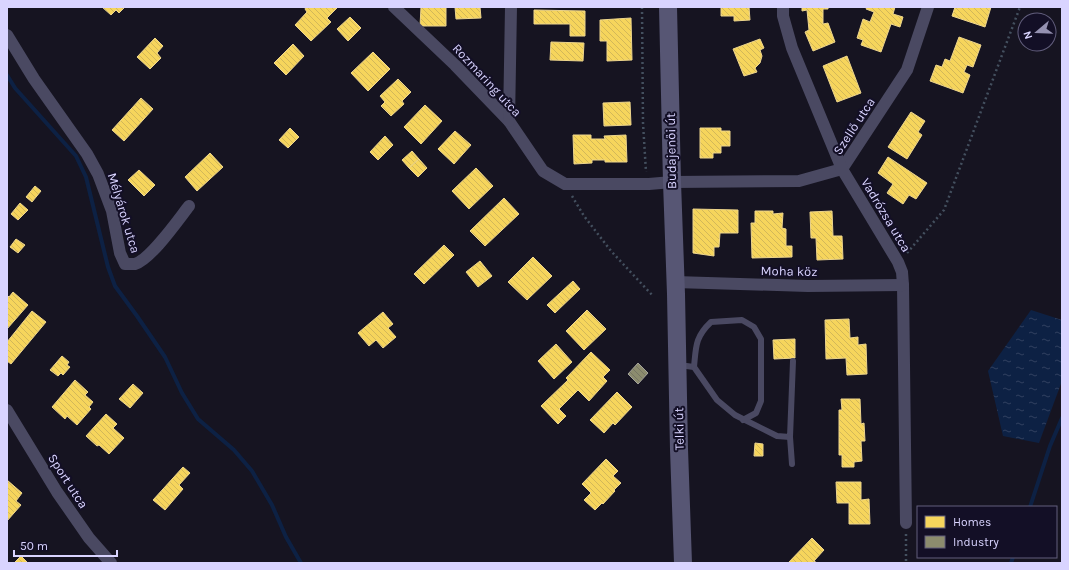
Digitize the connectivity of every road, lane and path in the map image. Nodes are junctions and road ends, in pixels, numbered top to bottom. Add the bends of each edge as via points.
1 (394, 7) edge
2 (511, 7) edge
3 (642, 7) edge
4 (668, 7) edge
5 (783, 7) edge
6 (928, 7) edge
7 (1020, 7) edge
8 (7, 35) edge
9 (509, 121) junction
10 (842, 169) junction
11 (672, 182) junction
12 (564, 184) junction
13 (650, 184) junction
14 (189, 206) dead end
15 (898, 262) junction
16 (903, 285) junction
17 (676, 288) junction
18 (653, 296) dead end
19 (793, 361) dead end
20 (686, 366) junction
21 (7, 410) edge
22 (743, 420) junction
23 (790, 436) junction
24 (792, 464) dead end
25 (906, 523) joint
26 (111, 563) edge
27 (683, 563) edge
28 (906, 563) edge

1 - 9 street, Rozmaring utca via 456,65
2 - 9 street
3 - 13 path via 643,123 646,170
4 - 11 main road, Budajenői út
5 - 10 street, Vadrózsa utca via 792,48
6 - 10 street, Szellő utca via 908,70
7 - 15 path via 944,210
8 - 14 street, Mélyárok utca via 98,174 112,211 120,253 125,264 134,264 143,259
9 - 12 street, Rozmaring utca via 543,171
10 - 11 street, Szellő utca via 799,181
10 - 15 street, Vadrózsa utca
11 - 13 street
11 - 17 main road, Budajenői út
12 - 13 street
12 - 18 path via 584,216 611,251
15 - 16 street, Vadrózsa utca
16 - 17 street, Moha köz
16 - 25 street, Vadrózsa utca
17 - 20 main road, Telki út
19 - 23 lane
20 - 22 lane via 717,400
20 - 22 lane via 702,330 711,322 742,320 754,327 761,339 761,400 756,412
20 - 27 main road, Telki út
21 - 26 street, Sport utca via 57,492 89,538
22 - 23 lane via 777,436
23 - 24 lane
25 - 28 path

